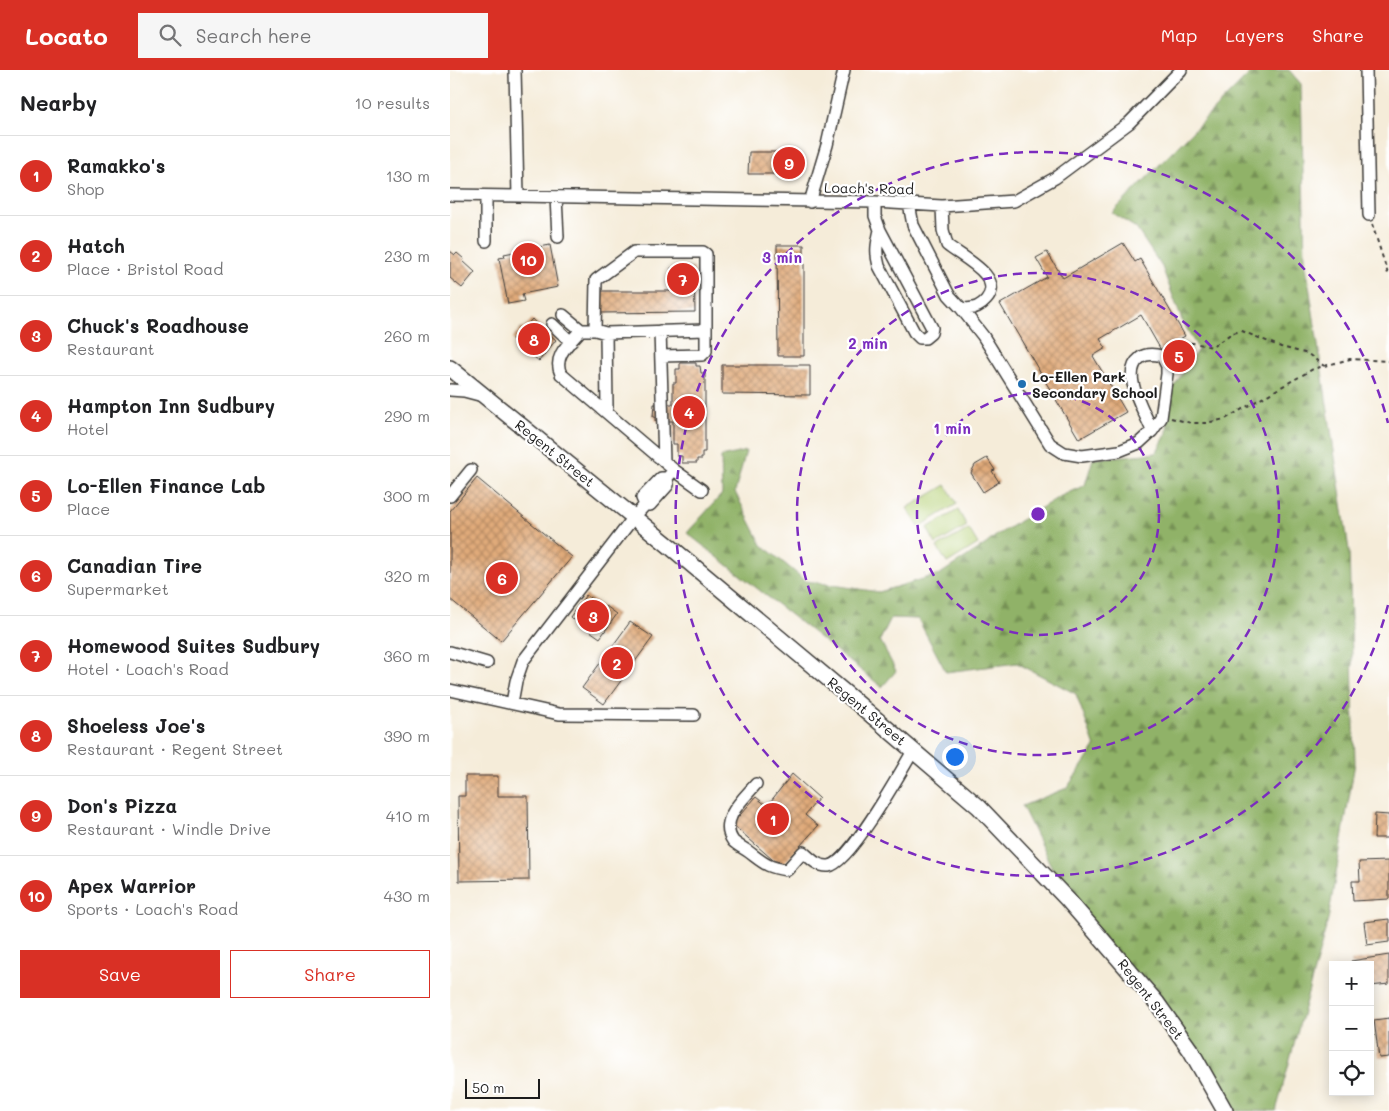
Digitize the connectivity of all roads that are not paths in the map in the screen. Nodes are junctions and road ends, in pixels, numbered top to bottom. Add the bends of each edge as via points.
1 (515, 70) edge
2 (844, 70) edge
3 (1181, 70) edge
4 (1366, 70) edge
5 (450, 195) edge
6 (486, 196) junction
7 (518, 196) junction
8 (556, 197) junction
9 (810, 202) junction
10 (874, 202) junction
11 (909, 204) junction
12 (942, 206) junction
13 (1369, 215) road end
14 (880, 230) junction
15 (558, 237) dead end
16 (486, 241) dead end
17 (961, 308) junction
18 (563, 315) dead end
19 (552, 324) dead end
20 (581, 330) junction
21 (706, 330) junction
22 (601, 331) junction
23 (660, 331) junction
24 (571, 342) junction
25 (661, 356) junction
26 (450, 368) edge
27 (450, 390) edge
28 (485, 397) junction
29 (604, 410) junction
30 (1152, 431) junction
31 (664, 462) junction
32 (471, 470) dead end
33 (670, 474) junction
34 (702, 490) dead end
35 (450, 496) edge
36 (634, 517) junction
37 (450, 652) edge
38 (487, 663) dead end
39 (450, 690) edge
40 (512, 703) junction
41 (694, 714) dead end
42 (913, 750) junction
43 (756, 784) dead end
44 (1225, 1111) edge

1 - 7 street
2 - 9 street
3 - 12 street, Loach's Road via 1128,123 1055,178 1014,200
4 - 13 street
5 - 6 street, Loach's Road
6 - 7 street, Loach's Road
6 - 16 street
7 - 8 street, Loach's Road
8 - 9 street, Loach's Road
8 - 15 street
9 - 10 street, Loach's Road
10 - 11 street, Loach's Road
10 - 14 street
11 - 12 street, Loach's Road
11 - 17 street via 913,225 949,295
12 - 17 street via 947,245 979,267 991,287 989,297 981,306
14 - 14 street via 932,328 925,338 914,332 879,266 876,246
17 - 30 street via 983,336 1050,444 1064,453 1082,456 1139,444
18 - 20 street
19 - 24 street
20 - 22 street
20 - 24 street
21 - 22 street via 706,254 634,252 596,280
21 - 23 street
21 - 25 street via 706,351 702,355
22 - 23 street
22 - 29 street via 607,408
23 - 25 street
24 - 29 street via 560,355 558,368
25 - 31 street
26 - 28 main road, Regent Street
27 - 28 street
28 - 36 main road, Regent Street
29 - 31 street
30 - 30 street via 1161,418 1167,366 1162,356 1146,354 1135,362 1132,373 1135,393
31 - 33 street
32 - 35 street
33 - 34 street
33 - 36 street via 668,485
36 - 40 street via 523,661
36 - 42 main road, Regent Street
37 - 38 street
39 - 40 street
40 - 41 street via 559,714
42 - 43 street via 880,807 835,865 817,865 803,852 787,870 770,868 734,841 729,830 733,811
42 - 44 main road, Regent Street via 979,808 1110,948 1157,1003 1191,1051

